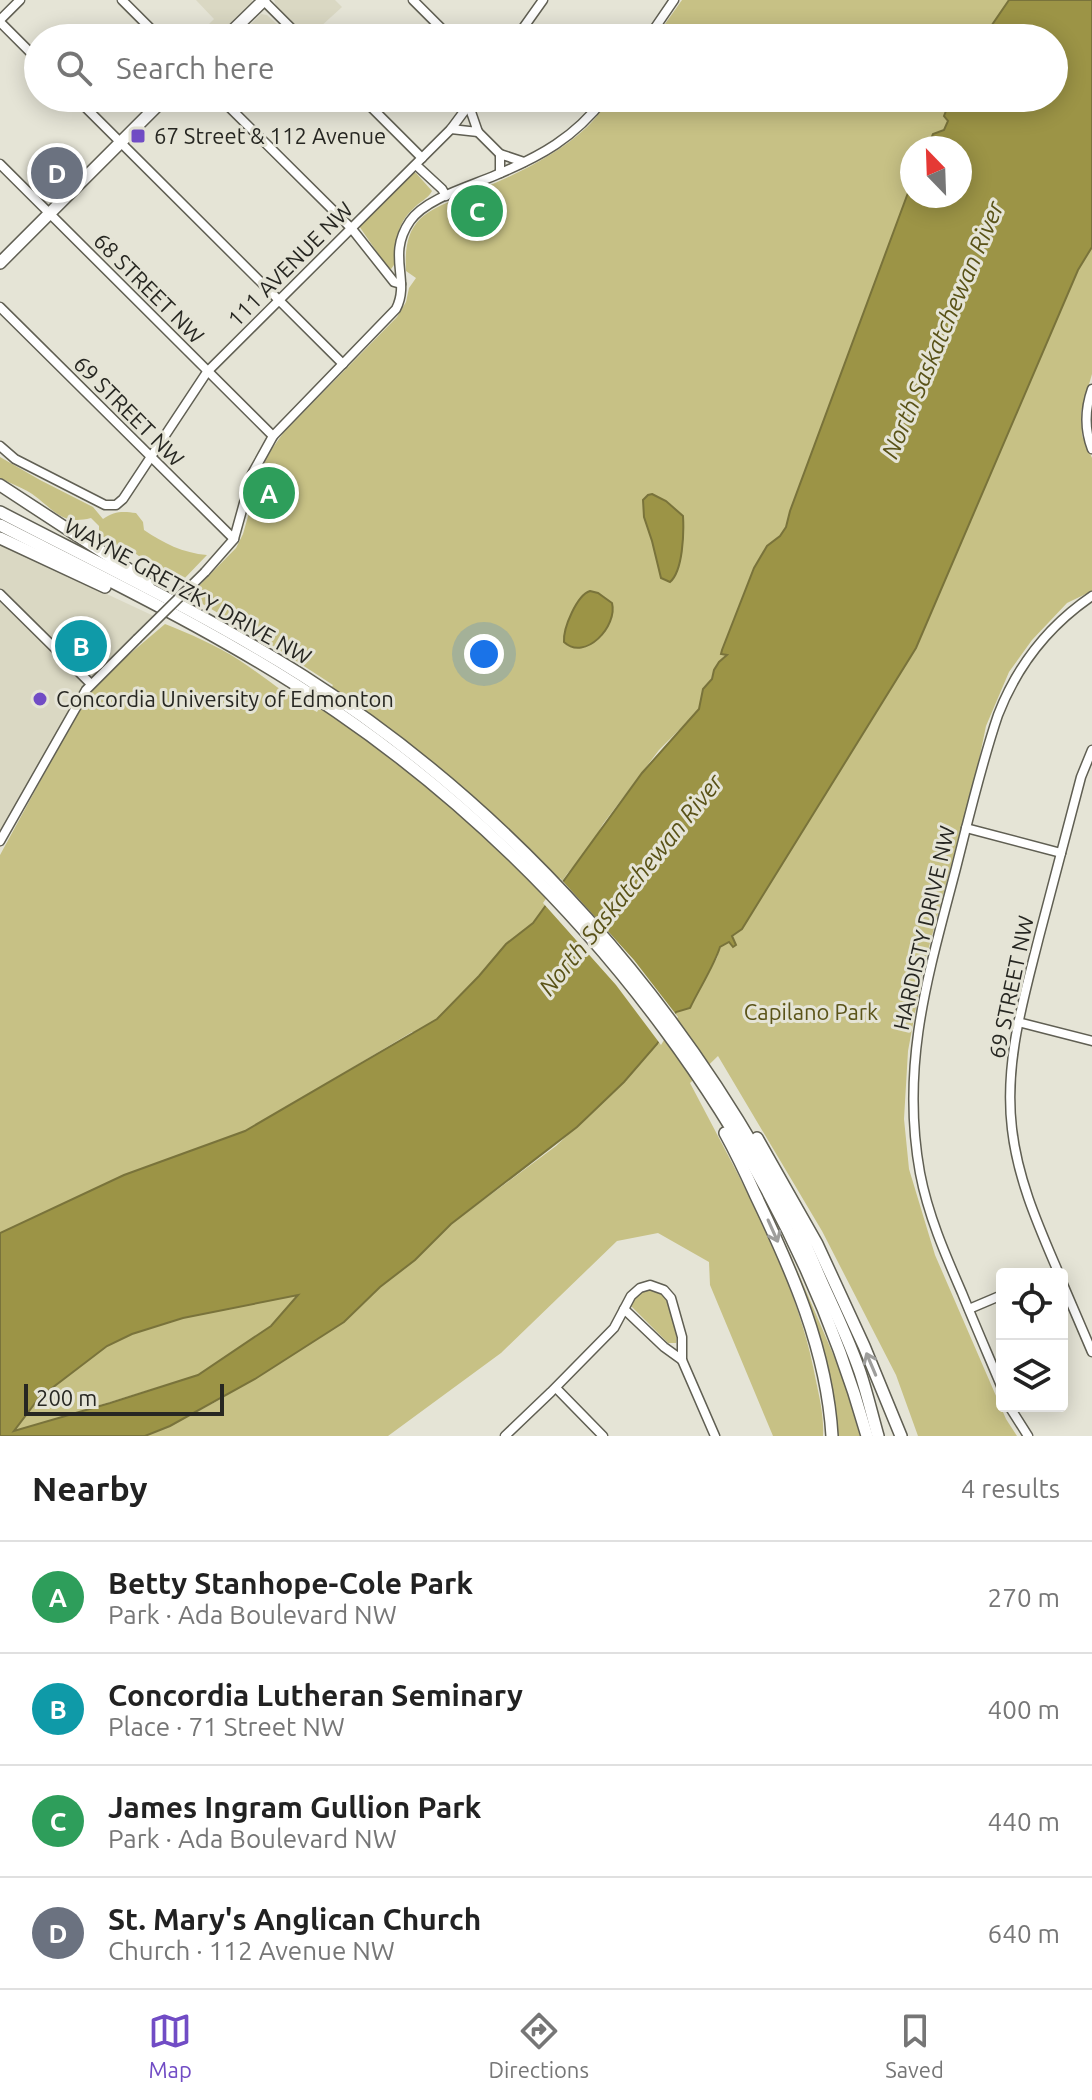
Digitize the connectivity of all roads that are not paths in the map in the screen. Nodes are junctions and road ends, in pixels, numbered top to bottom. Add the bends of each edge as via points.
1 (20, 0) edge
2 (122, 0) edge
3 (263, 0) edge
4 (413, 0) edge
5 (543, 0) edge
6 (674, 0) edge
7 (0, 21) edge
8 (146, 24) edge
9 (239, 24) edge
10 (287, 24) edge
11 (437, 24) edge
12 (526, 24) edge
13 (658, 24) edge
14 (24, 46) edge
15 (90, 112) edge
16 (151, 112) edge
17 (234, 112) edge
18 (375, 112) edge
19 (464, 112) edge
20 (474, 112) edge
21 (594, 112) edge
22 (451, 129) junction
23 (478, 132) junction
24 (121, 142) junction
25 (500, 154) junction
26 (419, 161) junction
27 (524, 162) junction
28 (0, 164) edge
29 (500, 173) junction
30 (446, 196) junction
31 (49, 214) junction
32 (352, 229) junction
33 (0, 263) edge
34 (401, 284) junction
35 (279, 301) junction
36 (0, 307) edge
37 (343, 364) junction
38 (207, 372) junction
39 (1092, 389) edge
40 (273, 436) junction
41 (0, 446) edge
42 (1092, 449) edge
43 (150, 458) junction
44 (0, 485) edge
45 (0, 512) edge
46 (0, 525) edge
47 (0, 538) edge
48 (234, 539) junction
49 (0, 594) edge
50 (1092, 596) edge
51 (164, 604) junction
52 (91, 684) junction
53 (1091, 753) edge
54 (966, 828) junction
55 (0, 841) edge
56 (1061, 853) junction
57 (1018, 1022) junction
58 (1092, 1041) edge
59 (708, 1082) junction
60 (1054, 1268) edge
61 (1068, 1296) edge
62 (996, 1298) edge
63 (624, 1309) junction
64 (969, 1309) junction
65 (1092, 1352) edge
66 (682, 1360) junction
67 (996, 1374) edge
68 (556, 1388) junction
69 (1013, 1412) edge
70 (505, 1436) edge
71 (603, 1436) edge
72 (715, 1436) edge
73 (832, 1436) edge
74 (867, 1436) edge
75 (878, 1436) edge
76 (901, 1436) edge
77 (1028, 1436) edge

1 - 7 street
2 - 8 street
3 - 9 main road
3 - 10 street
4 - 11 street
5 - 12 street
6 - 13 street
7 - 14 street
15 - 24 street
16 - 24 main road
17 - 32 street
18 - 26 street
19 - 22 street, 111 AVENUE NW
20 - 23 street
21 - 27 street via 567,138
22 - 23 street
22 - 26 street, 111 AVENUE NW
23 - 25 street
24 - 31 main road
24 - 35 street
25 - 27 street
25 - 29 street
26 - 30 street
26 - 32 street, 111 AVENUE NW
27 - 29 street
28 - 31 street, 68 STREET NW
29 - 30 street
30 - 34 street via 417,212 405,230 398,257
31 - 33 main road
31 - 38 street, 68 STREET NW
32 - 34 street
32 - 35 street, 111 AVENUE NW
34 - 37 street via 396,309
35 - 37 street
35 - 38 street, 111 AVENUE NW
36 - 43 street, 69 STREET NW
37 - 40 street
38 - 40 street, 68 STREET NW
38 - 43 street, 111 AVENUE NW
39 - 42 street via 1086,417
40 - 48 street via 252,474
41 - 43 street, 111 AVENUE NW via 105,505 123,499
43 - 48 street, 69 STREET NW
44 - 51 main road via 133,572
45 - 51 main road, WAYNE GRETZKY DRIVE NW
46 - 51 main road, WAYNE GRETZKY DRIVE NW
47 - 51 main road via 114,591
48 - 52 street, bridge
49 - 52 street
50 - 54 street, HARDISTY DRIVE NW via 1042,640 1009,687
51 - 59 main road, WAYNE GRETZKY DRIVE NW via 259,650 417,759 562,891 652,997
52 - 55 street
53 - 56 street, 69 STREET NW
54 - 56 street
54 - 64 street, HARDISTY DRIVE NW via 921,1006 913,1102 926,1200
56 - 57 street, 69 STREET NW
57 - 58 street
57 - 60 street, 69 STREET NW via 1010,1083 1015,1150
59 -> 73 main road via 714,1113 772,1228 804,1308 825,1377
59 - 74 main road, WAYNE GRETZKY DRIVE NW via 804,1265
59 - 75 main road, WAYNE GRETZKY DRIVE NW via 753,1145 806,1244 852,1352
76 -> 59 main road via 805,1221 730,1097
61 - 65 street
62 - 64 street
63 - 66 street
63 - 66 street via 640,1288 664,1290 682,1337
63 - 68 street via 614,1328
64 - 67 street, HARDISTY DRIVE NW
66 - 72 street
68 - 70 street
68 - 71 street
69 - 77 street

